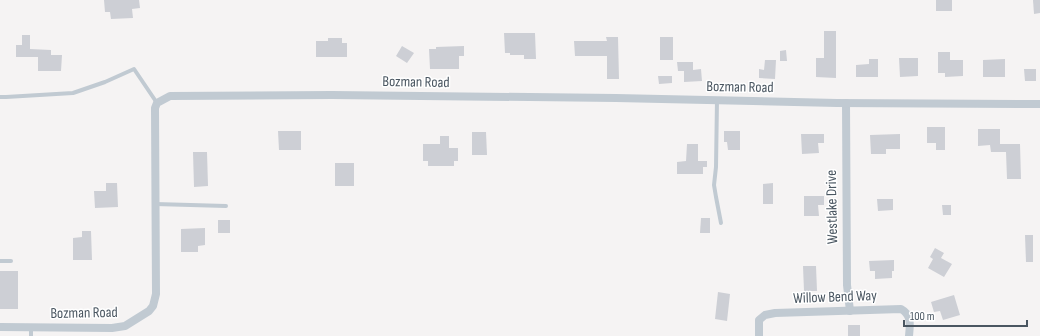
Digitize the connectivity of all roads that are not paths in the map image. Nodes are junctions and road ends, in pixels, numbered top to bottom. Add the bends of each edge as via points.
1 (0, 97) edge
2 (717, 100) junction
3 (157, 103) junction
4 (846, 103) junction
5 (1040, 104) edge
6 (154, 204) junction
7 (226, 206) dead end
8 (721, 223) dead end
9 (0, 261) edge
10 (11, 261) dead end
11 (850, 311) junction
12 (0, 327) edge
13 (31, 332) edge
14 (759, 336) edge
15 (909, 336) edge

1 - 3 lane via 73,93 134,69
2 - 3 street, Bozman Road via 332,95 170,96
2 - 4 street, Bozman Road
2 - 8 lane via 714,185
3 - 6 street, Bozman Road via 154,119
4 - 5 street, Bozman Road
4 - 11 street, Westlake Drive via 847,285
6 - 7 lane
6 - 13 street, Bozman Road via 156,294 149,311 125,326
9 - 10 lane
11 - 14 street, Willow Bend Way via 774,312 759,320
11 - 15 street, Willow Bend Way via 901,309 910,319
12 - 13 street, Bozman Road

